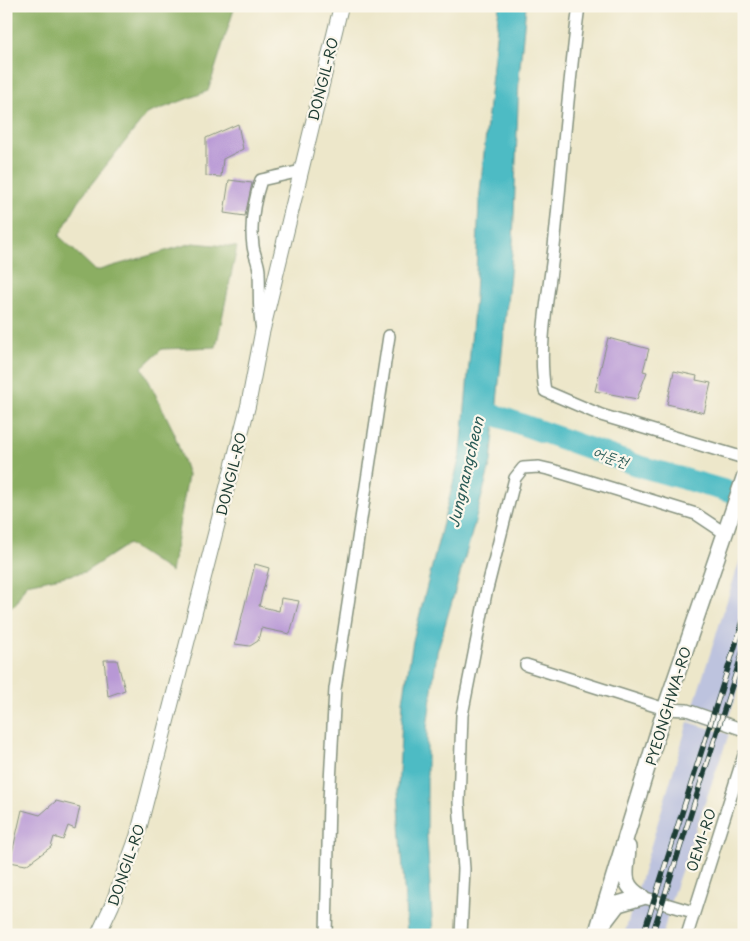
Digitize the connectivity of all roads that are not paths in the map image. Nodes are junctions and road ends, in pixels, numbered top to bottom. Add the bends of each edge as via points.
1 (341, 6) edge
2 (578, 6) edge
3 (301, 171) junction
4 (262, 333) junction
5 (389, 336) dead end
6 (744, 458) edge
7 (744, 478) edge
8 (727, 529) junction
9 (526, 665) dead end
10 (665, 709) junction
11 (744, 730) edge
12 (744, 755) edge
13 (629, 825) junction
14 (642, 897) junction
15 (693, 912) junction
16 (596, 933) edge
17 (98, 935) edge
18 (326, 935) edge
19 (461, 935) edge
20 (687, 935) edge

1 - 3 street, DONGIL-RO
2 - 6 street via 546,322 542,371 545,391 601,415
3 - 4 street, DONGIL-RO
3 - 4 street via 261,180 256,197 252,228 259,270 258,307
4 - 17 street, DONGIL-RO via 248,406 137,838
5 - 18 street via 335,690 328,801
7 - 8 main road, PYEONGHWA-RO
8 - 10 main road, PYEONGHWA-RO
8 - 19 street via 696,514 539,466 523,468 514,478 463,708 459,803 464,869
9 - 10 street
10 - 11 street via 687,710
10 - 13 main road, PYEONGHWA-RO
12 - 15 street, OEMI-RO
13 - 14 main road via 626,883 630,890
13 - 16 main road, PYEONGHWA-RO
14 - 15 street
14 - 16 main road via 618,904
15 - 20 street, OEMI-RO

